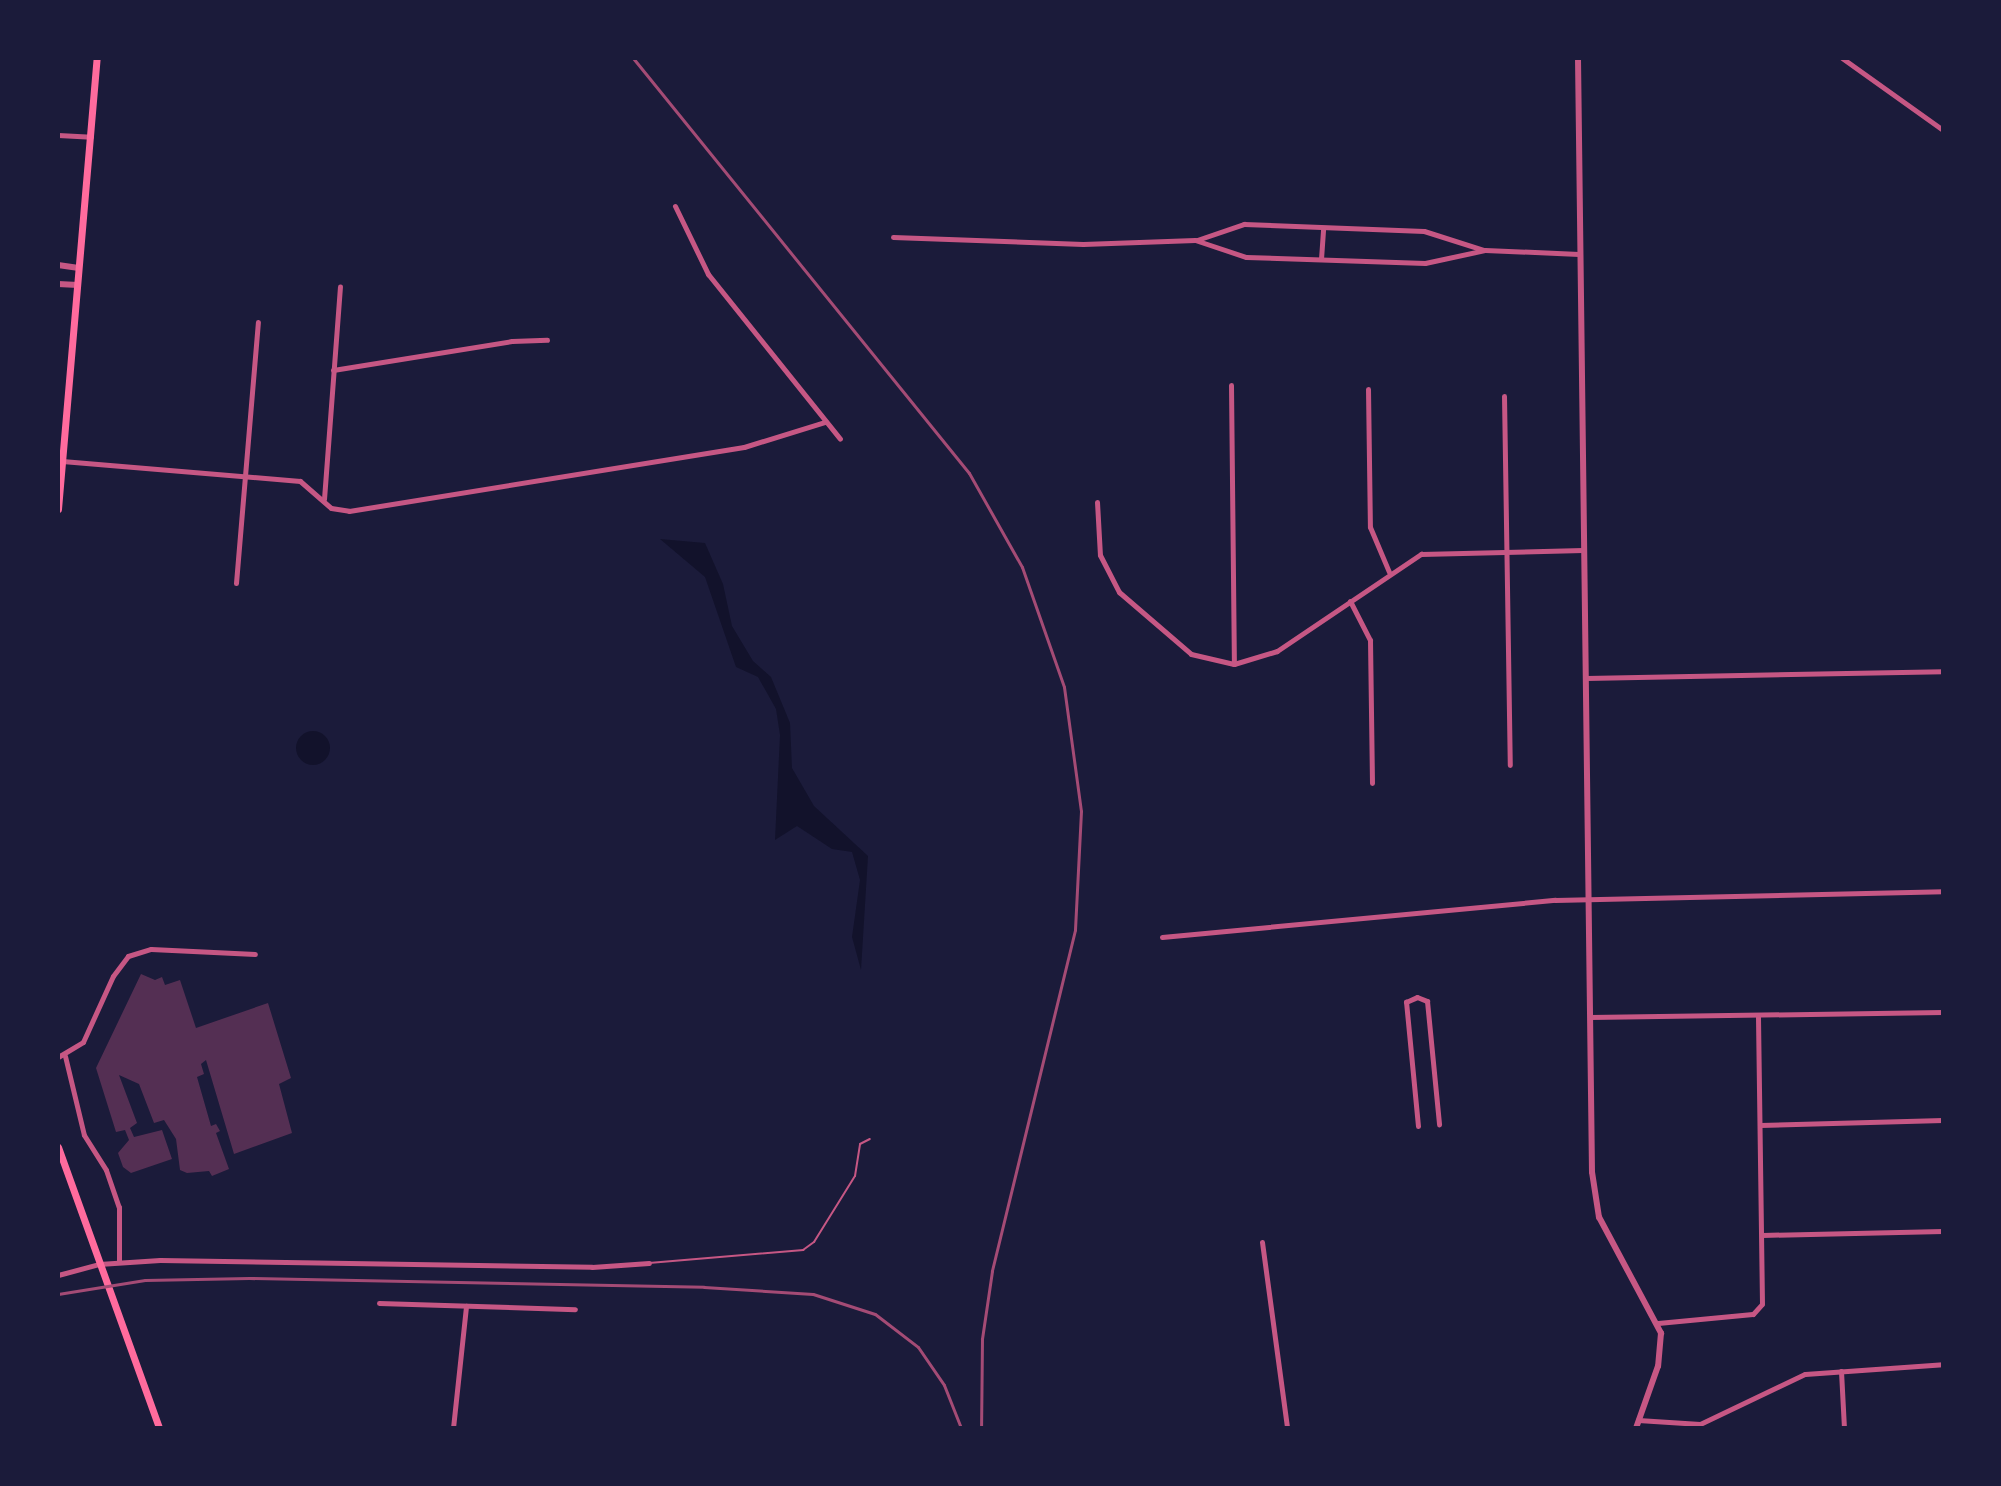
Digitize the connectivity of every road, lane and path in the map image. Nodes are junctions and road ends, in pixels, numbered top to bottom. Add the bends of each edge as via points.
1 (97, 58) edge
2 (1578, 58) edge
3 (1842, 58) edge
4 (1943, 130) edge
5 (58, 135) edge
6 (91, 137) junction
7 (675, 206) dead end
8 (1323, 228) junction
9 (893, 237) dead end
10 (1195, 240) junction
11 (1485, 250) junction
12 (1579, 254) junction
13 (1321, 259) junction
14 (58, 265) edge
15 (79, 268) junction
16 (58, 284) edge
17 (79, 285) junction
18 (340, 287) dead end
19 (258, 322) dead end
20 (547, 340) dead end
21 (333, 370) junction
22 (1231, 385) dead end
23 (1368, 389) dead end
24 (1504, 396) dead end
25 (825, 422) junction
26 (840, 439) dead end
27 (62, 461) junction
28 (244, 477) junction
29 (324, 500) junction
30 (58, 502) edge
31 (1097, 502) dead end
32 (58, 509) edge
33 (1583, 550) junction
34 (1506, 552) junction
35 (1389, 572) junction
36 (236, 583) dead end
37 (1350, 601) junction
38 (1234, 664) junction
39 (1943, 671) edge
40 (1585, 678) junction
41 (1510, 765) dead end
42 (1372, 783) dead end
43 (1943, 891) edge
44 (1588, 898) junction
45 (1162, 937) dead end
46 (255, 954) dead end
47 (1943, 1012) edge
48 (1758, 1016) junction
49 (1590, 1017) junction
50 (61, 1057) edge
51 (1943, 1120) edge
52 (1439, 1124) dead end
53 (1760, 1125) junction
54 (1418, 1126) dead end
55 (870, 1139) dead end
56 (58, 1147) edge
57 (1943, 1231) edge
58 (1762, 1235) junction
59 (1262, 1242) dead end
60 (119, 1262) junction
61 (649, 1263) joint
62 (99, 1264) junction
63 (58, 1275) edge
64 (379, 1303) dead end
65 (466, 1305) junction
66 (575, 1309) dead end
67 (1658, 1323) junction
68 (1943, 1364) edge
69 (1841, 1371) junction
70 (1637, 1424) edge
71 (159, 1428) edge
72 (453, 1428) edge
73 (1287, 1428) edge
74 (1844, 1428) edge

1 - 6 main road
2 - 12 street
3 - 4 street
5 - 6 street
6 - 15 main road
7 - 25 street via 708,274
8 - 10 street via 1244,224
8 - 11 street via 1424,231
8 - 13 street
9 - 10 street via 1083,244
10 - 13 street via 1246,257
11 - 12 street
11 - 13 street via 1425,263
12 - 33 street
14 - 15 street
15 - 17 main road
16 - 17 street
17 - 27 main road
18 - 21 street
19 - 28 street
20 - 21 street
21 - 29 street
22 - 38 street
23 - 35 street via 1370,527
24 - 34 street
25 - 26 street
25 - 29 street via 744,447 360,510 340,511
27 - 28 street
27 - 30 main road
28 - 29 street via 300,481
28 - 36 street
30 - 32 main road
31 - 38 street via 1100,555 1119,592 1191,654
33 - 34 street
33 - 40 street
34 - 35 street via 1421,554
34 - 41 street
35 - 37 street
37 - 38 street via 1277,651
37 - 42 street via 1370,640
39 - 40 street
40 - 44 street
43 - 44 street
44 - 45 street
44 - 49 street
46 - 50 street via 151,949 128,956 113,976 83,1042
47 - 48 street
48 - 49 street
48 - 53 street
49 - 67 street via 1596,1208
50 - 60 street via 84,1135 109,1177 119,1207
51 - 53 street
52 - 54 street via 1427,1001 1417,997 1406,1002
53 - 58 street
55 - 61 lane via 858,1149 855,1176 814,1242 803,1250
56 - 62 main road
57 - 58 street
58 - 67 street via 1759,1310
59 - 73 street
60 - 61 street
60 - 62 street
62 - 63 street
62 - 71 main road
64 - 65 street
65 - 66 street
65 - 72 street
67 - 70 street via 1661,1354
68 - 69 street
69 - 70 street via 1795,1376 1700,1424
69 - 74 street

